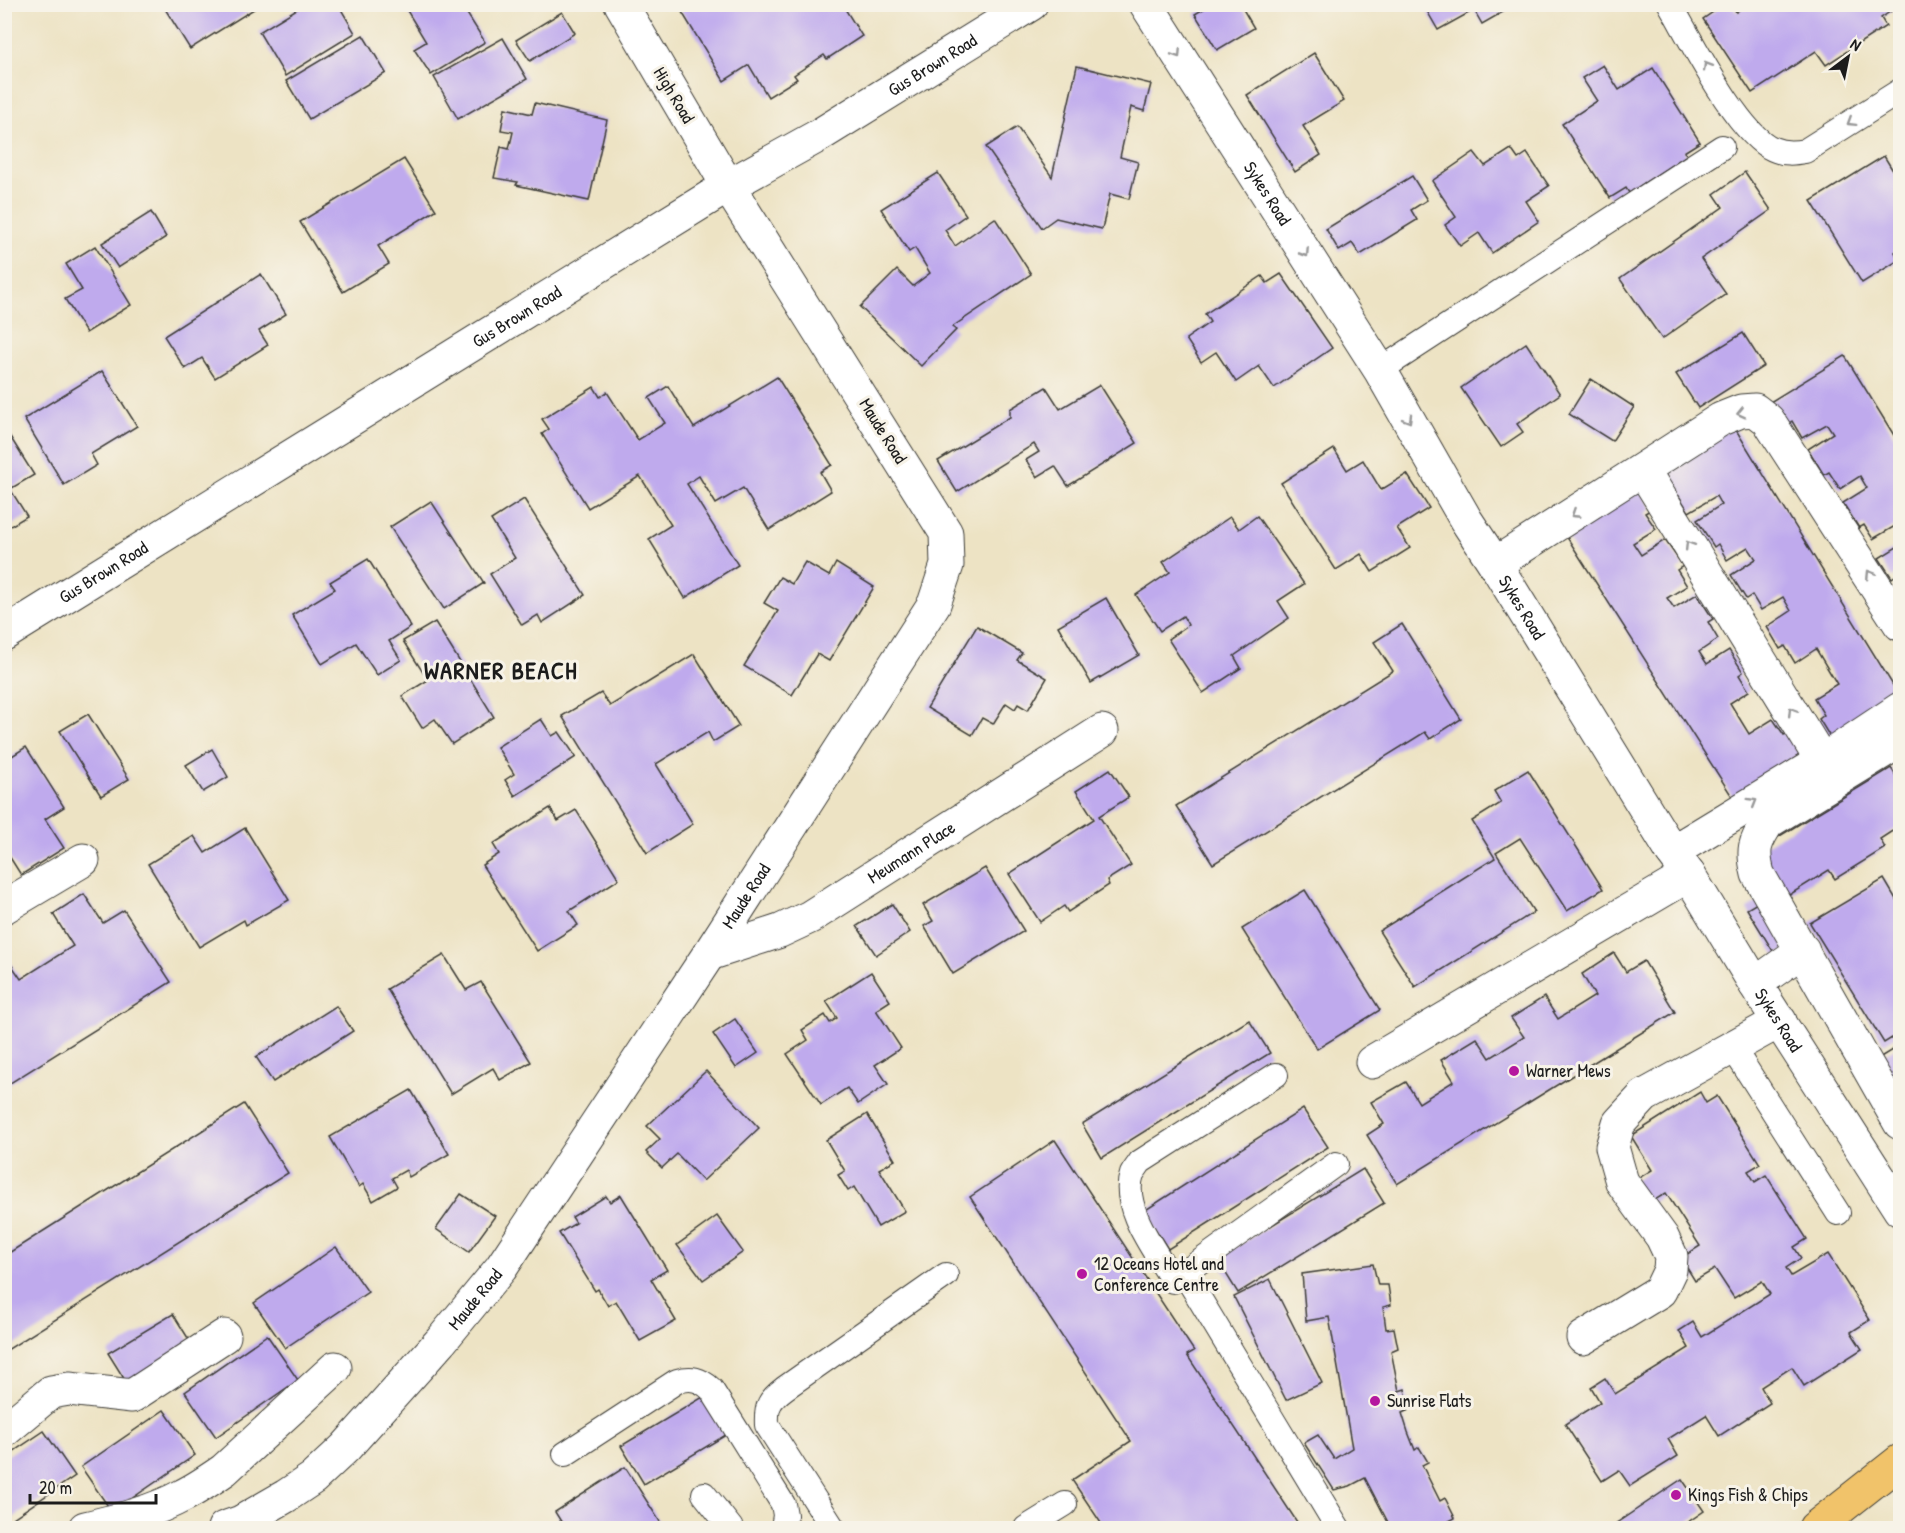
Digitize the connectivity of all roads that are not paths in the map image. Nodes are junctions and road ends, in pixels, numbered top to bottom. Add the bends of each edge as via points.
1 (621, 4) edge
2 (1031, 4) edge
3 (1146, 4) edge
4 (1670, 4) edge
5 (1900, 91) edge
6 (1722, 147) dead end
7 (728, 186) junction
8 (1380, 370) junction
9 (1643, 470) junction
10 (1495, 564) junction
11 (1900, 624) edge
12 (4, 634) edge
13 (1900, 709) edge
14 (1102, 731) dead end
15 (1900, 741) edge
16 (1822, 761) junction
17 (83, 860) dead end
18 (1680, 863) junction
19 (4, 907) edge
20 (1803, 950) junction
21 (709, 954) junction
22 (1755, 984) junction
23 (1780, 1021) junction
24 (1733, 1048) junction
25 (1372, 1062) dead end
26 (1276, 1075) dead end
27 (1900, 1123) edge
28 (1336, 1164) dead end
29 (1900, 1210) edge
30 (1838, 1213) dead end
31 (1184, 1273) junction
32 (946, 1275) dead end
33 (224, 1336) dead end
34 (1583, 1338) dead end
35 (335, 1368) dead end
36 (4, 1431) edge
37 (565, 1454) dead end
38 (1900, 1461) edge
39 (704, 1494) dead end
40 (1065, 1503) dead end
41 (85, 1528) edge
42 (224, 1528) edge
43 (731, 1528) edge
44 (783, 1528) edge
45 (833, 1528) edge
46 (1026, 1528) edge
47 (1338, 1528) edge
48 (1815, 1528) edge

1 - 7 street, High Road
2 - 7 street, Gus Brown Road via 818,136
3 -> 8 street, Sykes Road
5 -> 4 lane via 1805,151 1787,153 1773,149 1754,137 1729,104
6 - 8 lane
7 - 12 street, Gus Brown Road
7 - 21 street, Maude Road via 946,533 947,565 934,604
8 -> 10 street, Sykes Road
9 -> 10 street
11 -> 9 street via 1768,420 1755,410 1721,418
16 -> 9 street
10 - 18 street, Sykes Road
13 - 16 street
14 - 21 street, Meumann Place via 810,917
15 - 20 street via 1768,822 1757,839 1754,855 1758,874
18 -> 16 street
17 - 19 street
18 - 22 street, Sykes Road
18 - 25 street
20 - 22 street
20 - 27 street
21 - 42 street, Maude Road via 501,1268 441,1341 313,1478 241,1522
22 - 23 street, Sykes Road
23 - 24 street
23 - 29 street, Sykes Road
24 - 30 lane
24 - 34 street via 1644,1096 1619,1122 1612,1147 1622,1182 1662,1237 1671,1256 1670,1270 1660,1291
26 - 31 lane via 1140,1162 1132,1174 1132,1210 1173,1281
28 - 31 lane
31 - 47 lane
32 - 45 lane via 774,1396 767,1409 767,1425
33 - 36 street via 132,1396 69,1389 51,1392
35 - 41 street via 224,1470 204,1483 154,1509
37 - 44 lane via 677,1381 697,1379 711,1389 783,1504
38 - 48 main road
39 - 43 lane
40 - 46 lane

